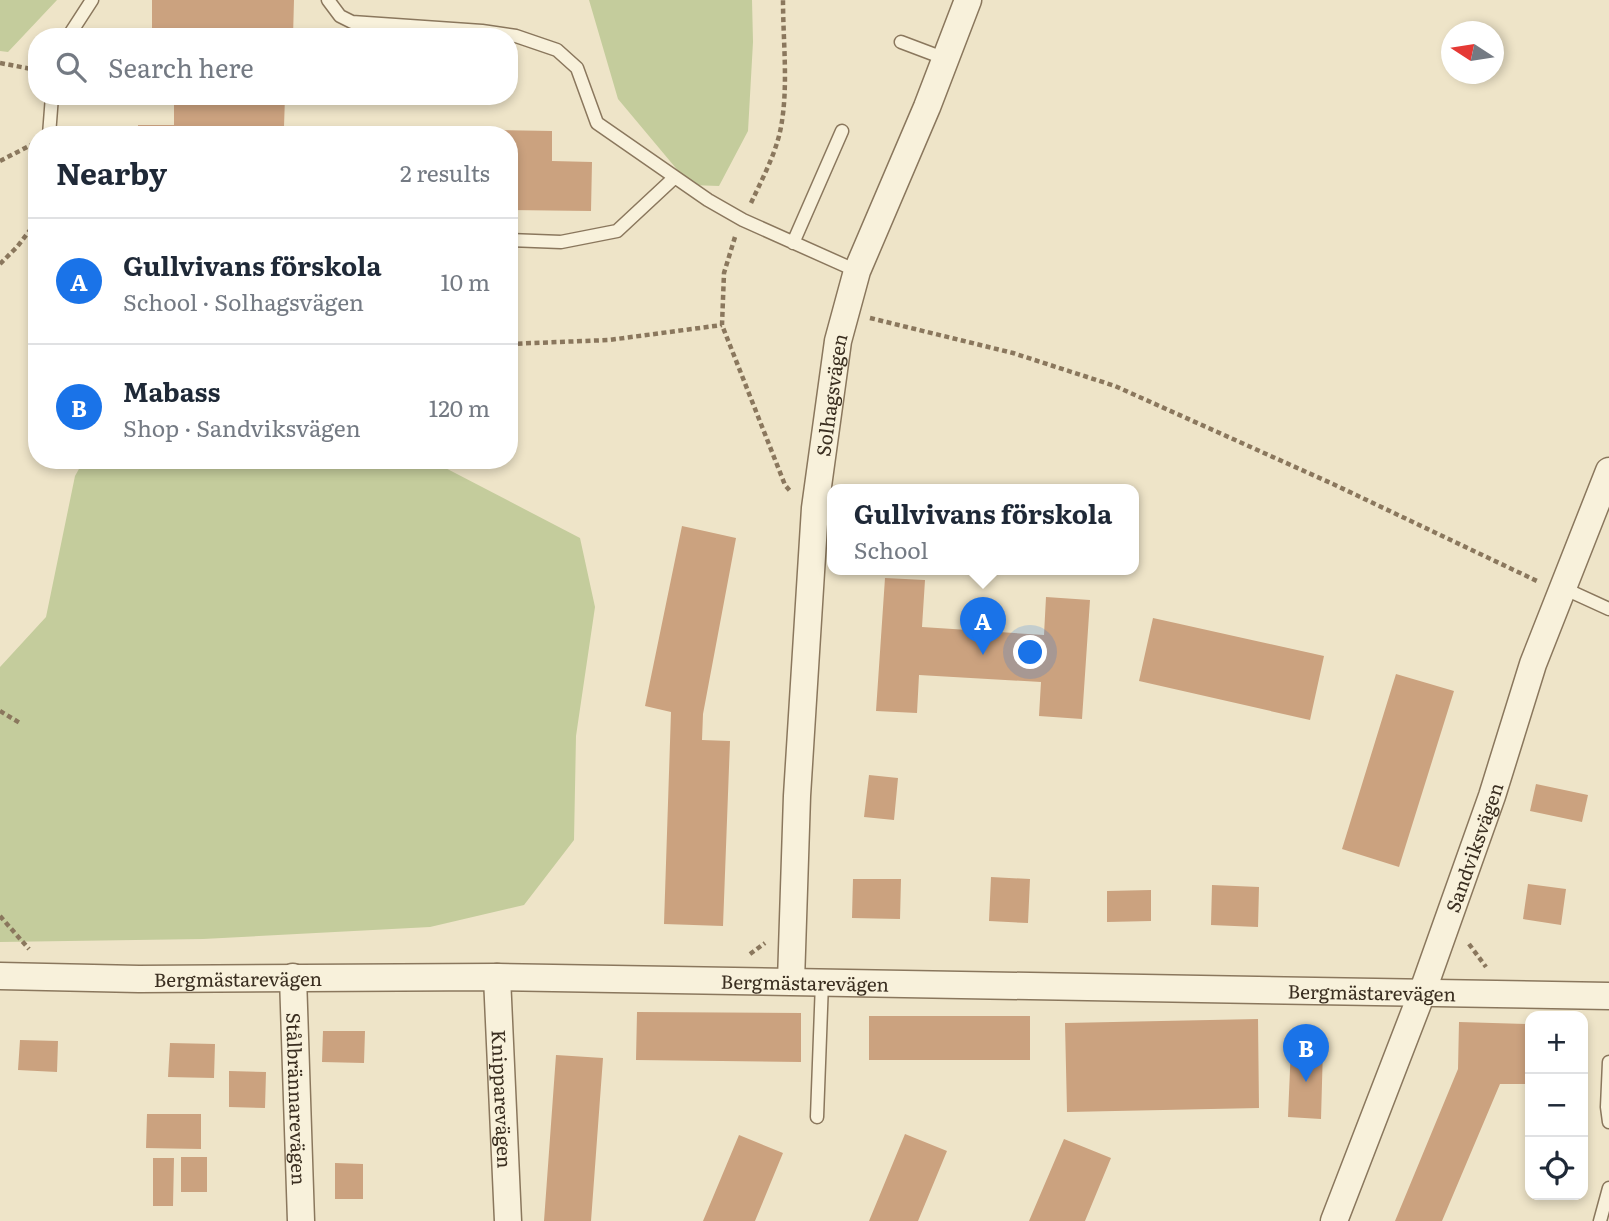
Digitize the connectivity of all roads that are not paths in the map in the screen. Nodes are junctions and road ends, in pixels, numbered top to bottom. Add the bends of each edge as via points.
1 (92, 0) edge
2 (328, 0) edge
3 (968, 0) edge
4 (74, 28) edge
5 (439, 28) edge
6 (518, 37) edge
7 (901, 42) dead end
8 (946, 59) junction
9 (52, 105) edge
10 (50, 126) edge
11 (842, 131) dead end
12 (675, 177) junction
13 (518, 240) edge
14 (793, 243) junction
15 (857, 271) junction
16 (1609, 471) edge
17 (1563, 588) junction
18 (1609, 609) edge
19 (0, 976) edge
20 (293, 977) junction
21 (497, 977) junction
22 (791, 981) junction
23 (822, 982) junction
24 (1422, 993) junction
25 (1609, 996) edge
26 (1609, 1062) edge
27 (817, 1117) dead end
28 (1609, 1122) edge
29 (1609, 1188) edge
30 (302, 1221) edge
31 (508, 1221) edge
32 (1334, 1221) edge
33 (1600, 1221) edge

1 - 4 lane
2 - 5 lane via 340,16 352,22
3 - 8 street, Solhagsvägen
6 - 12 lane via 557,50 570,60 597,123
7 - 8 lane
8 - 15 street, Solhagsvägen
9 - 10 lane
11 - 14 lane
12 - 13 lane via 617,231 561,242
12 - 14 lane via 743,220
14 - 15 lane
15 - 22 street, Solhagsvägen via 836,353 815,508
16 - 17 street, Sandviksvägen
17 - 18 lane
17 - 24 street, Sandviksvägen
19 - 20 street, Bergmästarevägen
20 - 21 street, Bergmästarevägen
20 - 30 street, Stålbrännarevägen
21 - 22 street, Bergmästarevägen
21 - 31 street, Knipparevägen
22 - 23 street, Bergmästarevägen
23 - 24 street, Bergmästarevägen
23 - 27 lane
24 - 25 street, Bergmästarevägen
24 - 32 street, Sandviksvägen
26 - 28 lane
29 - 33 lane

